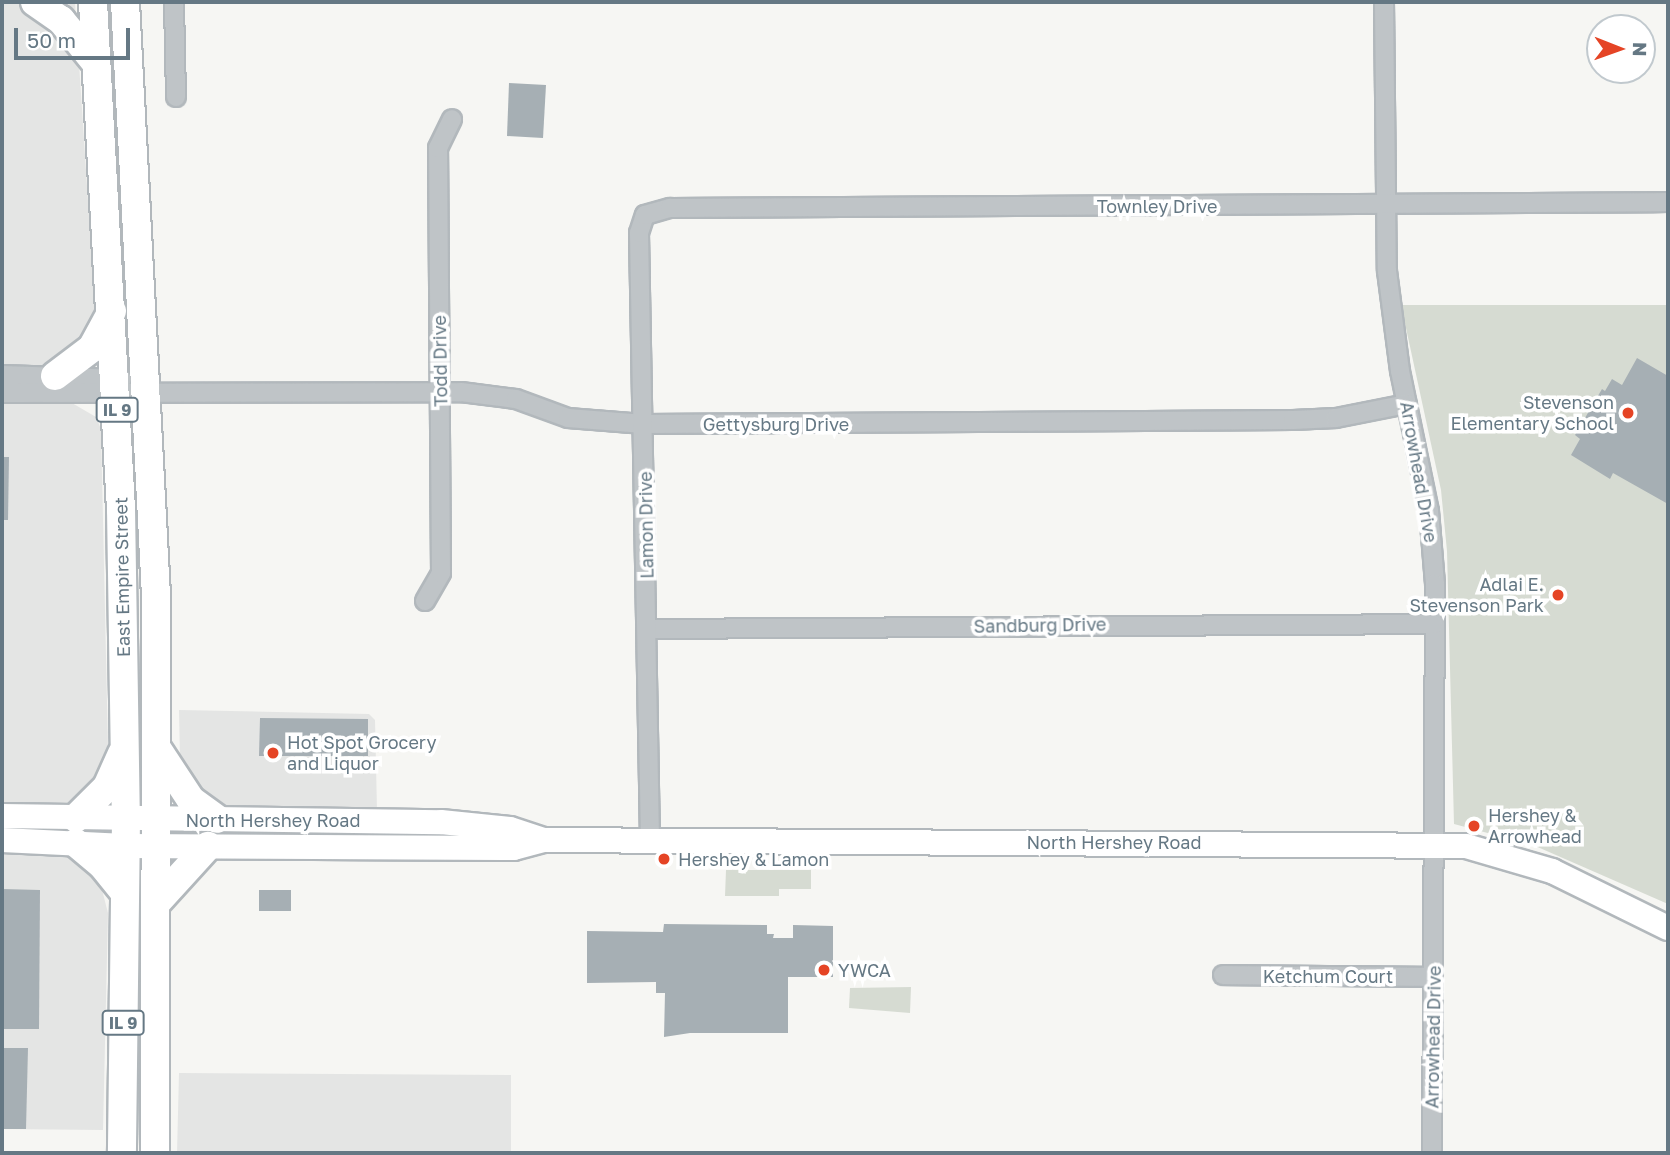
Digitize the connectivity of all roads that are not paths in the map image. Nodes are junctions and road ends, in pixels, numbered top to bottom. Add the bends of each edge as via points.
1 (35, 2) edge
2 (93, 2) edge
3 (125, 2) edge
4 (174, 2) edge
5 (1384, 2) edge
6 (96, 63) junction
7 (176, 97) dead end
8 (452, 119) dead end
9 (1668, 202) edge
10 (1385, 204) junction
11 (648, 214) joint
12 (112, 311) junction
13 (2, 375) edge
14 (55, 376) junction
15 (116, 385) junction
16 (148, 389) junction
17 (441, 392) junction
18 (2, 393) edge
19 (1407, 404) junction
20 (644, 424) junction
21 (425, 601) dead end
22 (1433, 624) junction
23 (648, 629) junction
24 (125, 748) junction
25 (158, 750) junction
26 (2, 816) edge
27 (217, 819) junction
28 (76, 830) junction
29 (126, 832) junction
30 (158, 832) junction
31 (2, 839) edge
32 (542, 840) junction
33 (650, 840) junction
34 (208, 846) junction
35 (1436, 846) junction
36 (125, 893) junction
37 (157, 902) junction
38 (1668, 928) edge
39 (1223, 975) dead end
40 (1433, 977) junction
41 (122, 1153) edge
42 (155, 1153) edge
43 (1432, 1153) edge

1 - 6 main road via 61,20
2 - 6 main road, East Empire Street / IL 9
3 - 16 main road, East Empire Street / IL 9
4 - 7 street
5 - 10 street, Arrowhead Drive
6 - 12 main road, East Empire Street / IL 9
8 - 17 street, Todd Drive via 438,148
9 - 10 street, Townley Drive
10 - 11 street, Townley Drive via 670,208
10 - 19 street, Arrowhead Drive via 1390,304
11 - 20 street, Lamon Drive via 639,233
12 - 14 main road via 92,348
12 - 15 main road, East Empire Street / IL 9
13 - 14 street
14 - 15 street
15 - 16 street, Gettysburg Drive
15 - 18 street
15 - 24 main road, East Empire Street / IL 9
16 - 17 street, Gettysburg Drive
16 - 25 main road, East Empire Street / IL 9
17 - 20 street, Gettysburg Drive via 516,399 578,419
17 - 21 street, Todd Drive via 441,573
19 - 20 street, Gettysburg Drive via 1336,418 1293,420
19 - 22 street, Arrowhead Drive via 1429,511
20 - 23 street, Lamon Drive
22 - 23 street, Sandburg Drive
22 - 35 street, Arrowhead Drive
23 - 33 street, Lamon Drive
24 - 28 main road via 107,787
24 - 29 main road, East Empire Street / IL 9
25 - 27 main road via 191,800
25 - 30 main road, East Empire Street / IL 9
26 - 28 main road, North Hershey Road
27 - 30 main road, North Hershey Road
27 - 32 main road, North Hershey Road via 441,822 510,829
28 - 29 main road, North Hershey Road
28 - 31 main road, North Hershey Road
28 - 36 main road
29 - 30 main road, North Hershey Road
29 - 36 main road, East Empire Street / IL 9
30 - 34 main road, North Hershey Road
30 - 37 main road, East Empire Street / IL 9
32 - 33 main road, North Hershey Road
32 - 34 main road, North Hershey Road via 513,848
33 - 35 main road, North Hershey Road
34 - 37 main road
35 - 38 main road, North Hershey Road via 1466,846 1552,871
35 - 40 street, Arrowhead Drive
36 - 41 main road, East Empire Street / IL 9
37 - 42 main road, East Empire Street / IL 9
39 - 40 street, Ketchum Court
40 - 43 street, Arrowhead Drive

